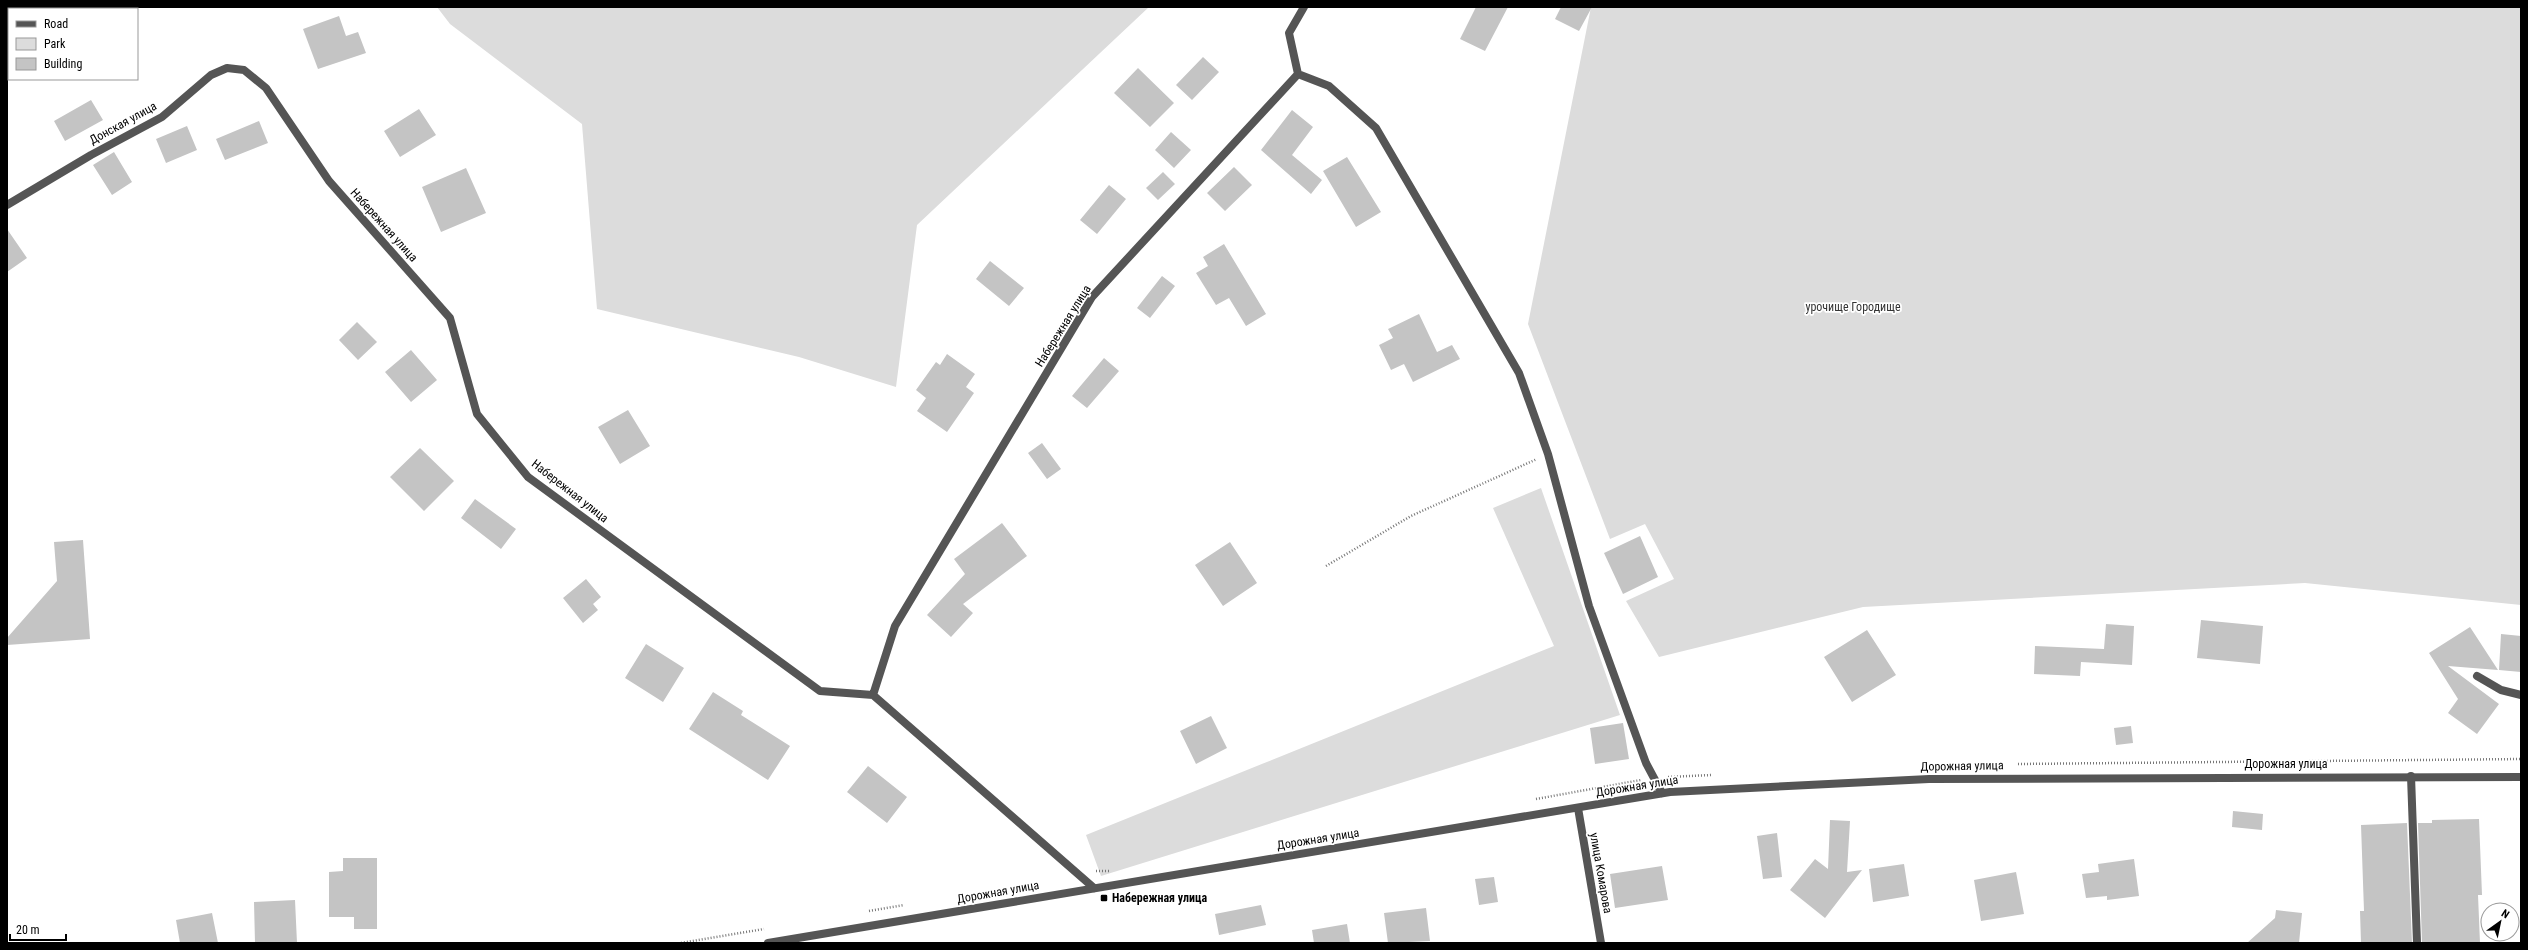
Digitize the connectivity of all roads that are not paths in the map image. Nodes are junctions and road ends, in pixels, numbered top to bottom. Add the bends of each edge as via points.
1 (1304, 7) edge
2 (1298, 74) junction
3 (266, 88) joint
4 (7, 205) edge
5 (2477, 676) dead end
6 (873, 695) junction
7 (2521, 695) edge
8 (2411, 776) junction
9 (2521, 777) edge
10 (1662, 793) junction
11 (1578, 808) junction
12 (1094, 888) junction
13 (768, 943) edge
14 (1601, 943) edge
15 (2417, 943) edge

1 - 2 street via 1289,33
2 - 6 street, Набережная улица via 1092,297 895,626
2 - 10 street via 1328,86 1376,128 1519,373 1548,454 1589,606 1646,763
3 - 4 street, Донская улица via 244,70 227,68 211,75 162,117 91,155
3 - 6 street, Набережная улица via 329,181 450,318 477,414 528,477 820,691
5 - 7 street via 2501,690
6 - 12 street
8 - 9 street, Дорожная улица
8 - 10 street, Дорожная улица via 1930,779 1732,787
8 - 15 street
10 - 11 street, Дорожная улица
11 - 12 street, Дорожная улица
11 - 14 street, улица Комарова
12 - 13 street, Дорожная улица

